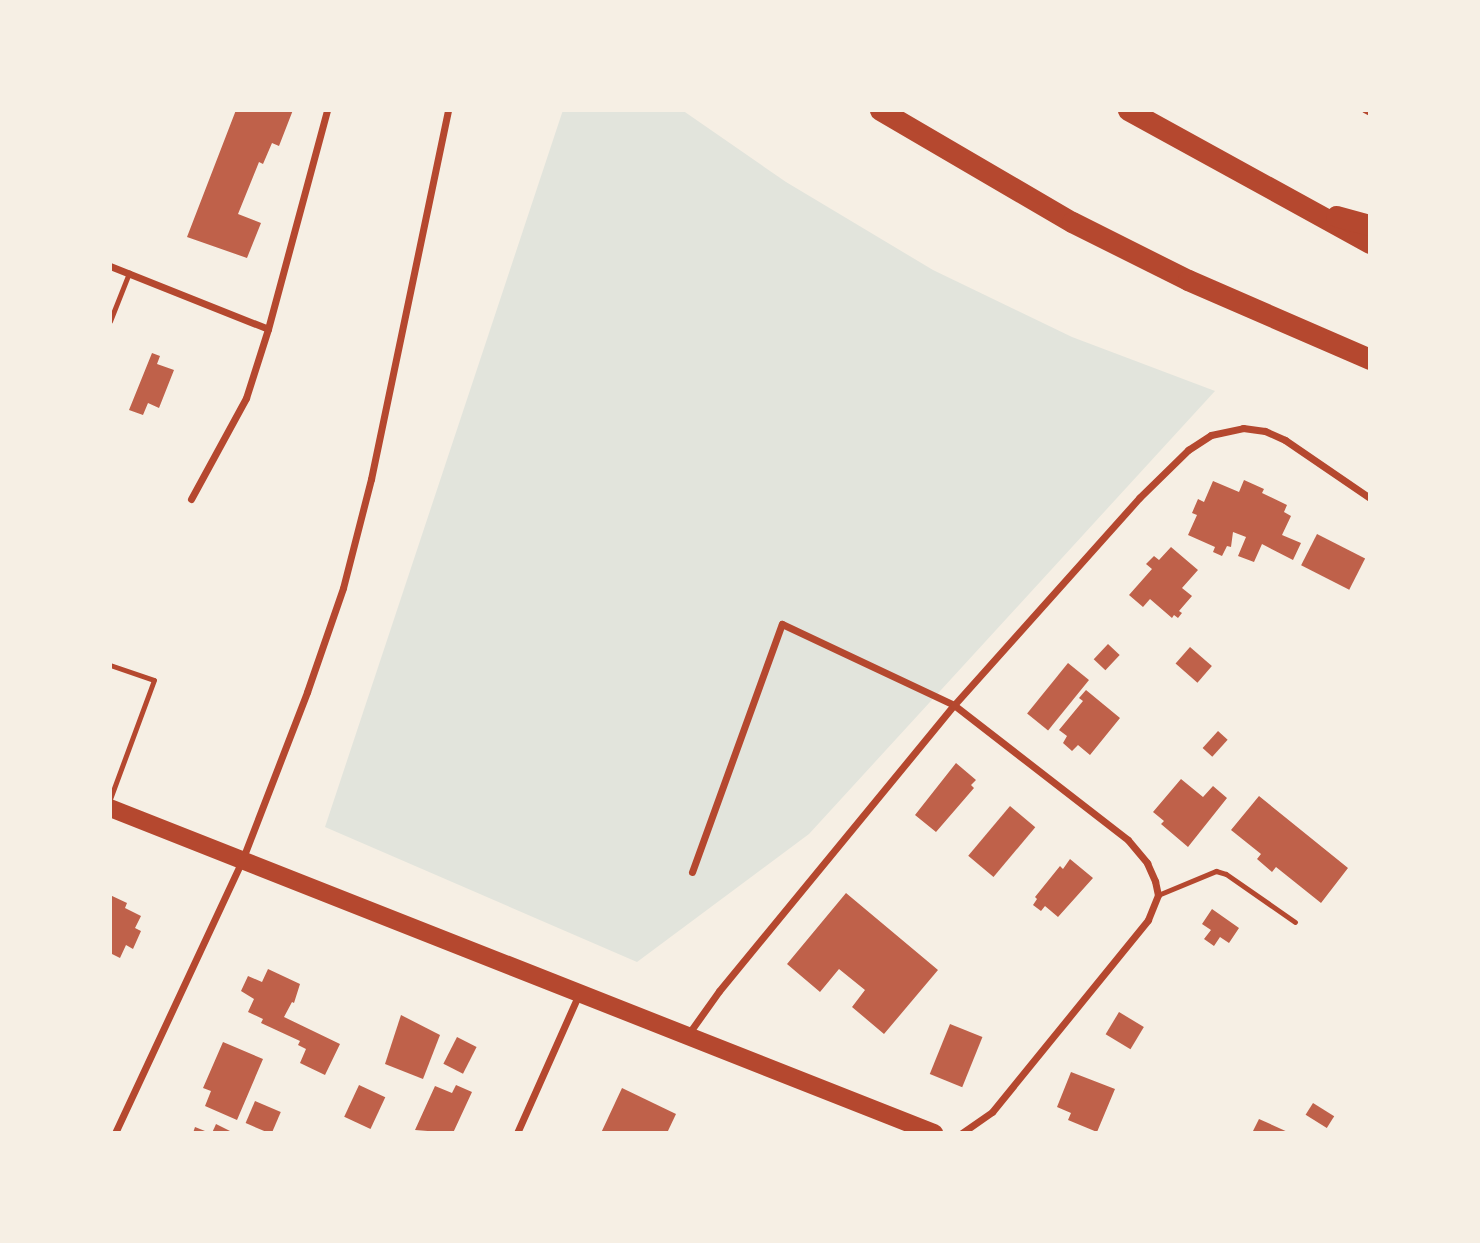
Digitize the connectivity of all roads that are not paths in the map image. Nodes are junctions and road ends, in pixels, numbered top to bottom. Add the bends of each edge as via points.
1 (327, 110) edge
2 (448, 110) edge
3 (880, 110) edge
4 (1128, 110) edge
5 (1364, 110) edge
6 (1370, 113) edge
7 (1303, 206) junction
8 (1370, 225) edge
9 (1370, 243) edge
10 (110, 266) edge
11 (130, 274) junction
12 (110, 321) edge
13 (268, 329) junction
14 (1370, 359) edge
15 (1370, 498) edge
16 (191, 499) dead end
17 (110, 664) edge
18 (954, 705) junction
19 (110, 799) edge
20 (110, 808) edge
21 (243, 858) junction
22 (692, 872) dead end
23 (1158, 895) junction
24 (1295, 922) dead end
25 (580, 994) junction
26 (687, 1036) junction
27 (115, 1133) edge
28 (517, 1133) edge
29 (933, 1133) edge
30 (962, 1133) edge

1 - 13 street
2 - 21 street via 371,479 343,588
3 - 14 highway via 1072,222 1266,316
4 - 7 highway
5 - 6 lane
7 - 8 highway
7 - 9 highway
10 - 11 street
11 - 12 lane
11 - 13 street
13 - 16 street via 246,398
15 - 18 street via 1265,431 1243,428 1210,435 1139,498
17 - 19 lane via 154,680
18 - 22 street via 782,624
18 - 23 street via 1128,840 1147,863
18 - 26 street
20 - 21 main road
21 - 25 main road
21 - 27 street
23 - 24 lane via 1216,872 1226,874
23 - 30 street via 1148,920 1123,953 992,1112
25 - 26 main road
25 - 28 street
26 - 29 main road

